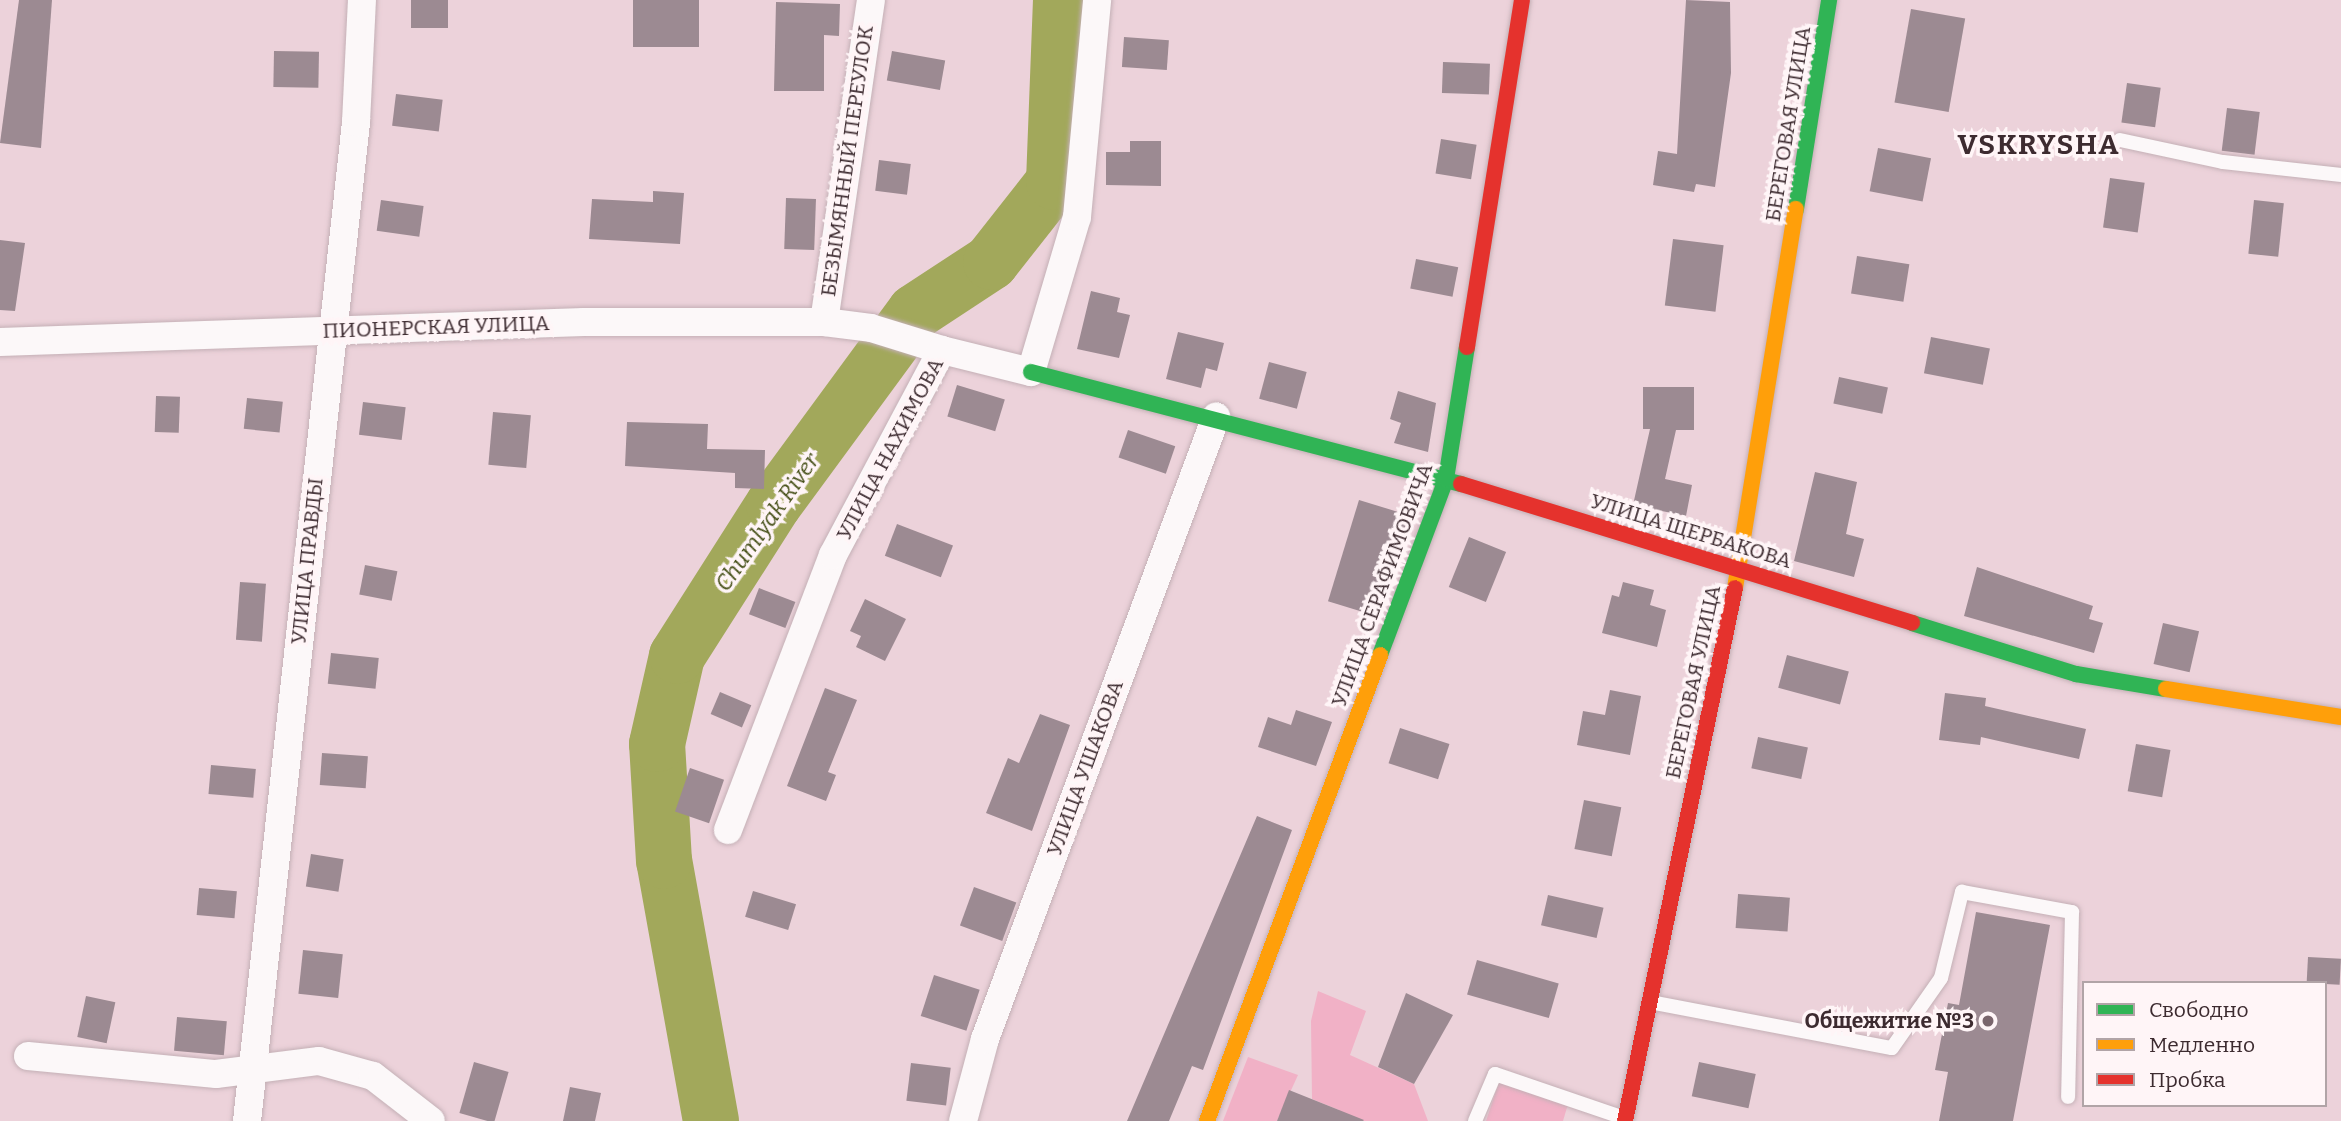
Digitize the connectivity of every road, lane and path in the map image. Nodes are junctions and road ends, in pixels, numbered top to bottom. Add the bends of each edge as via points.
1 (362, 0) edge
2 (871, 0) edge
3 (1097, 0) edge
4 (1522, 0) edge
5 (1829, 0) edge
6 (2120, 140) dead end
7 (2341, 175) edge
8 (824, 322) junction
9 (333, 331) junction
10 (0, 342) edge
11 (943, 350) junction
12 (1031, 372) junction
13 (1216, 417) junction
14 (1446, 479) junction
15 (1739, 568) junction
16 (2341, 717) edge
17 (728, 830) dead end
18 (1648, 1001) junction
19 (28, 1056) dead end
20 (252, 1067) junction
21 (2068, 1097) dead end
22 (1625, 1120) edge
23 (247, 1121) edge
24 (431, 1121) edge
25 (963, 1121) edge
26 (1207, 1121) edge
27 (1475, 1121) edge

1 - 9 street, УЛИЦА ПРАВДЫ via 356,122
2 - 8 street, БЕЗЫМЯННЫЙ ПЕРЕУЛОК
3 - 12 street via 1077,217
4 - 14 street, УЛИЦА СЕРАФИМОВИЧА
5 - 15 street, БЕРЕГОВАЯ УЛИЦА
6 - 7 lane via 2223,162
8 - 9 street, ПИОНЕРСКАЯ УЛИЦА
8 - 11 street, ПИОНЕРСКАЯ УЛИЦА via 872,328
9 - 10 street, ПИОНЕРСКАЯ УЛИЦА
9 - 20 street, УЛИЦА ПРАВДЫ
11 - 12 street, УЛИЦА НАХИМОВА
11 - 17 street, УЛИЦА НАХИМОВА via 833,555
12 - 13 street, УЛИЦА ЩЕРБАКОВА
13 - 14 street, УЛИЦА ЩЕРБАКОВА
13 - 25 street, УЛИЦА УШАКОВА via 989,1027
14 - 15 street, УЛИЦА ЩЕРБАКОВА
14 - 26 street, УЛИЦА СЕРАФИМОВИЧА
15 - 16 street, УЛИЦА ЩЕРБАКОВА via 2076,674
15 - 18 street, БЕРЕГОВАЯ УЛИЦА
18 - 21 lane via 1892,1048 1941,978 1962,891 2072,912
18 - 22 street, БЕРЕГОВАЯ УЛИЦА
19 - 20 street via 216,1074
20 - 23 street, УЛИЦА ПРАВДЫ
20 - 24 street via 319,1061 373,1076
22 - 27 lane via 1495,1074

